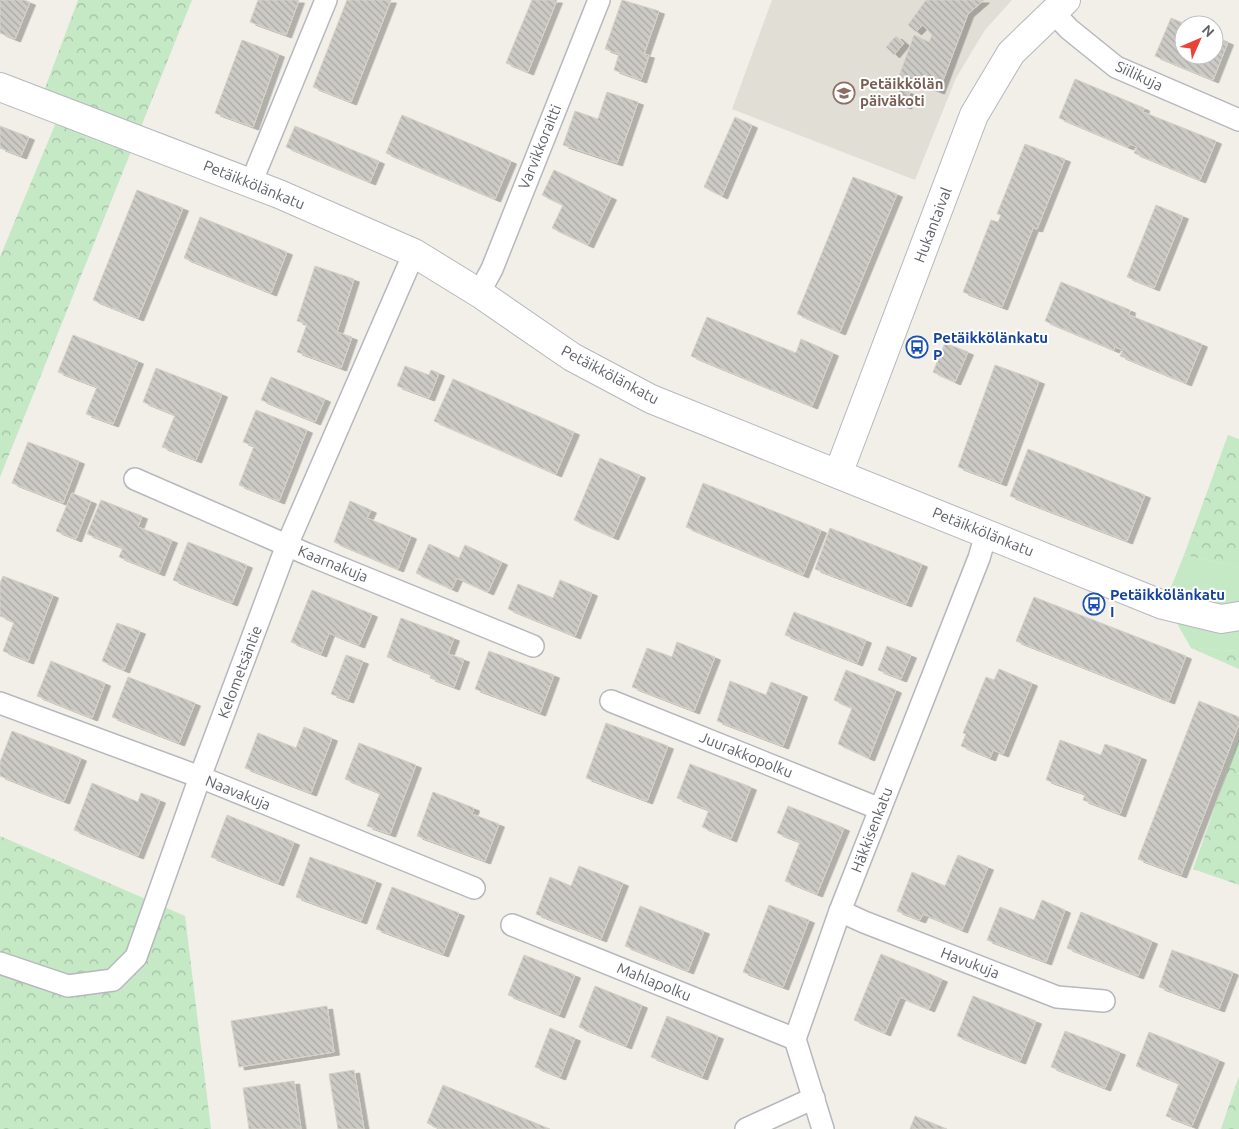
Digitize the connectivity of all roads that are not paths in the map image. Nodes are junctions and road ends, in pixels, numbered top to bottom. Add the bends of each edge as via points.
1 (326, 0) edge
2 (599, 0) edge
3 (1059, 6) edge
4 (0, 87) edge
5 (1239, 120) edge
6 (251, 183) junction
7 (414, 253) junction
8 (479, 292) junction
9 (838, 474) junction
10 (135, 479) dead end
11 (986, 534) junction
12 (287, 545) junction
13 (1239, 616) edge
14 (533, 646) dead end
15 (612, 701) dead end
16 (0, 703) edge
17 (200, 777) junction
18 (880, 809) junction
19 (474, 888) dead end
20 (840, 911) junction
21 (512, 925) dead end
22 (0, 963) edge
23 (1104, 1001) dead end
24 (795, 1039) junction
25 (814, 1098) junction
26 (746, 1129) edge
27 (823, 1129) edge

1 - 6 street
2 - 8 street, Varvikkoraitti via 492,270
3 - 5 street, Siilikuja via 1069,29 1116,67
3 - 9 street, Hukantaival via 1011,53 974,116
4 - 6 street, Petäikkölänkatu
6 - 7 street, Petäikkölänkatu
7 - 8 street, Petäikkölänkatu
7 - 12 street, Kelometsäntie
8 - 9 street, Petäikkölänkatu via 572,357 651,399
9 - 11 street, Petäikkölänkatu
10 - 12 street, Kaarnakuja
11 - 13 street, Petäikkölänkatu via 1163,605 1221,619
11 - 18 street, Häkkisenkatu
12 - 14 street, Kaarnakuja
12 - 17 street, Kelometsäntie
15 - 18 street, Juurakkopolku
16 - 17 street, Naavakuja
17 - 19 street, Naavakuja
17 - 22 street, Kelometsäntie via 136,957 113,980 68,986
18 - 20 street, Häkkisenkatu
20 - 23 street, Havukuja via 1058,997
20 - 24 street, Häkkisenkatu
21 - 24 street, Mahlapolku
24 - 25 street
25 - 26 street
25 - 27 street

